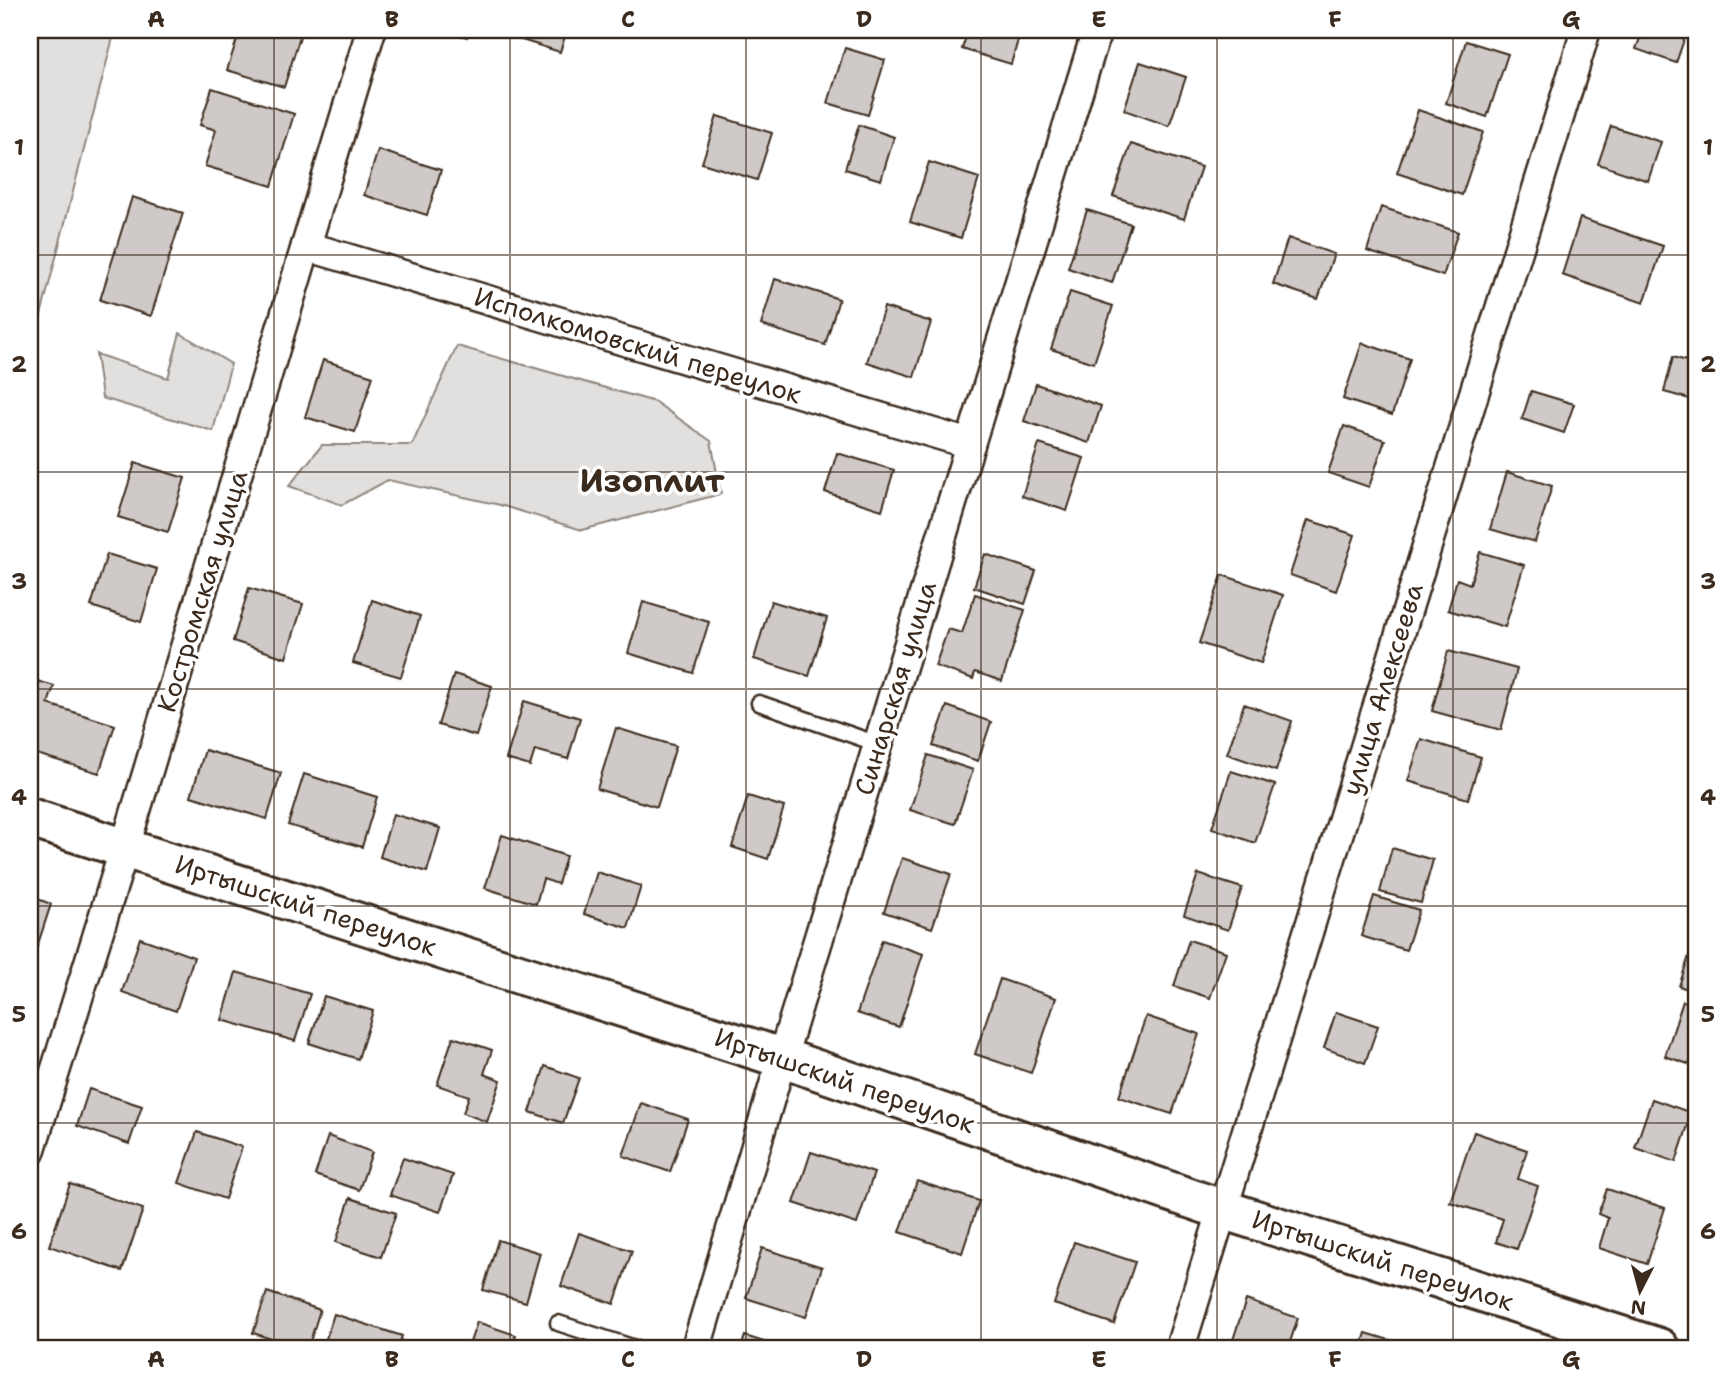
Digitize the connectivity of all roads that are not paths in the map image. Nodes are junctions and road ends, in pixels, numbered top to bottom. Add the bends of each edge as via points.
1 (371, 30) edge
2 (1097, 30) edge
3 (1586, 30) edge
4 (306, 246) junction
5 (970, 443) junction
6 (759, 704) dead end
7 (878, 744) junction
8 (30, 818) edge
9 (125, 847) junction
10 (782, 1058) junction
11 (30, 1152) edge
12 (1221, 1209) junction
13 (558, 1322) dead end
14 (635, 1348) edge
15 (696, 1348) edge
16 (1180, 1348) edge
17 (1659, 1348) edge

1 - 4 street, Костромская улица
2 - 5 street, Синарская улица
3 - 12 street, улица Алексеева
4 - 5 street, Исполкомовский переулок
4 - 9 street, Костромская улица
5 - 7 street, Синарская улица
6 - 7 lane
7 - 10 street, Синарская улица
8 - 9 street, Иртышский переулок
9 - 10 street, Иртышский переулок
9 - 11 street, Костромская улица
10 - 12 street, Иртышский переулок
10 - 15 street, Синарская улица
12 - 16 street, улица Алексеева
12 - 17 street, Иртышский переулок
13 - 14 lane

